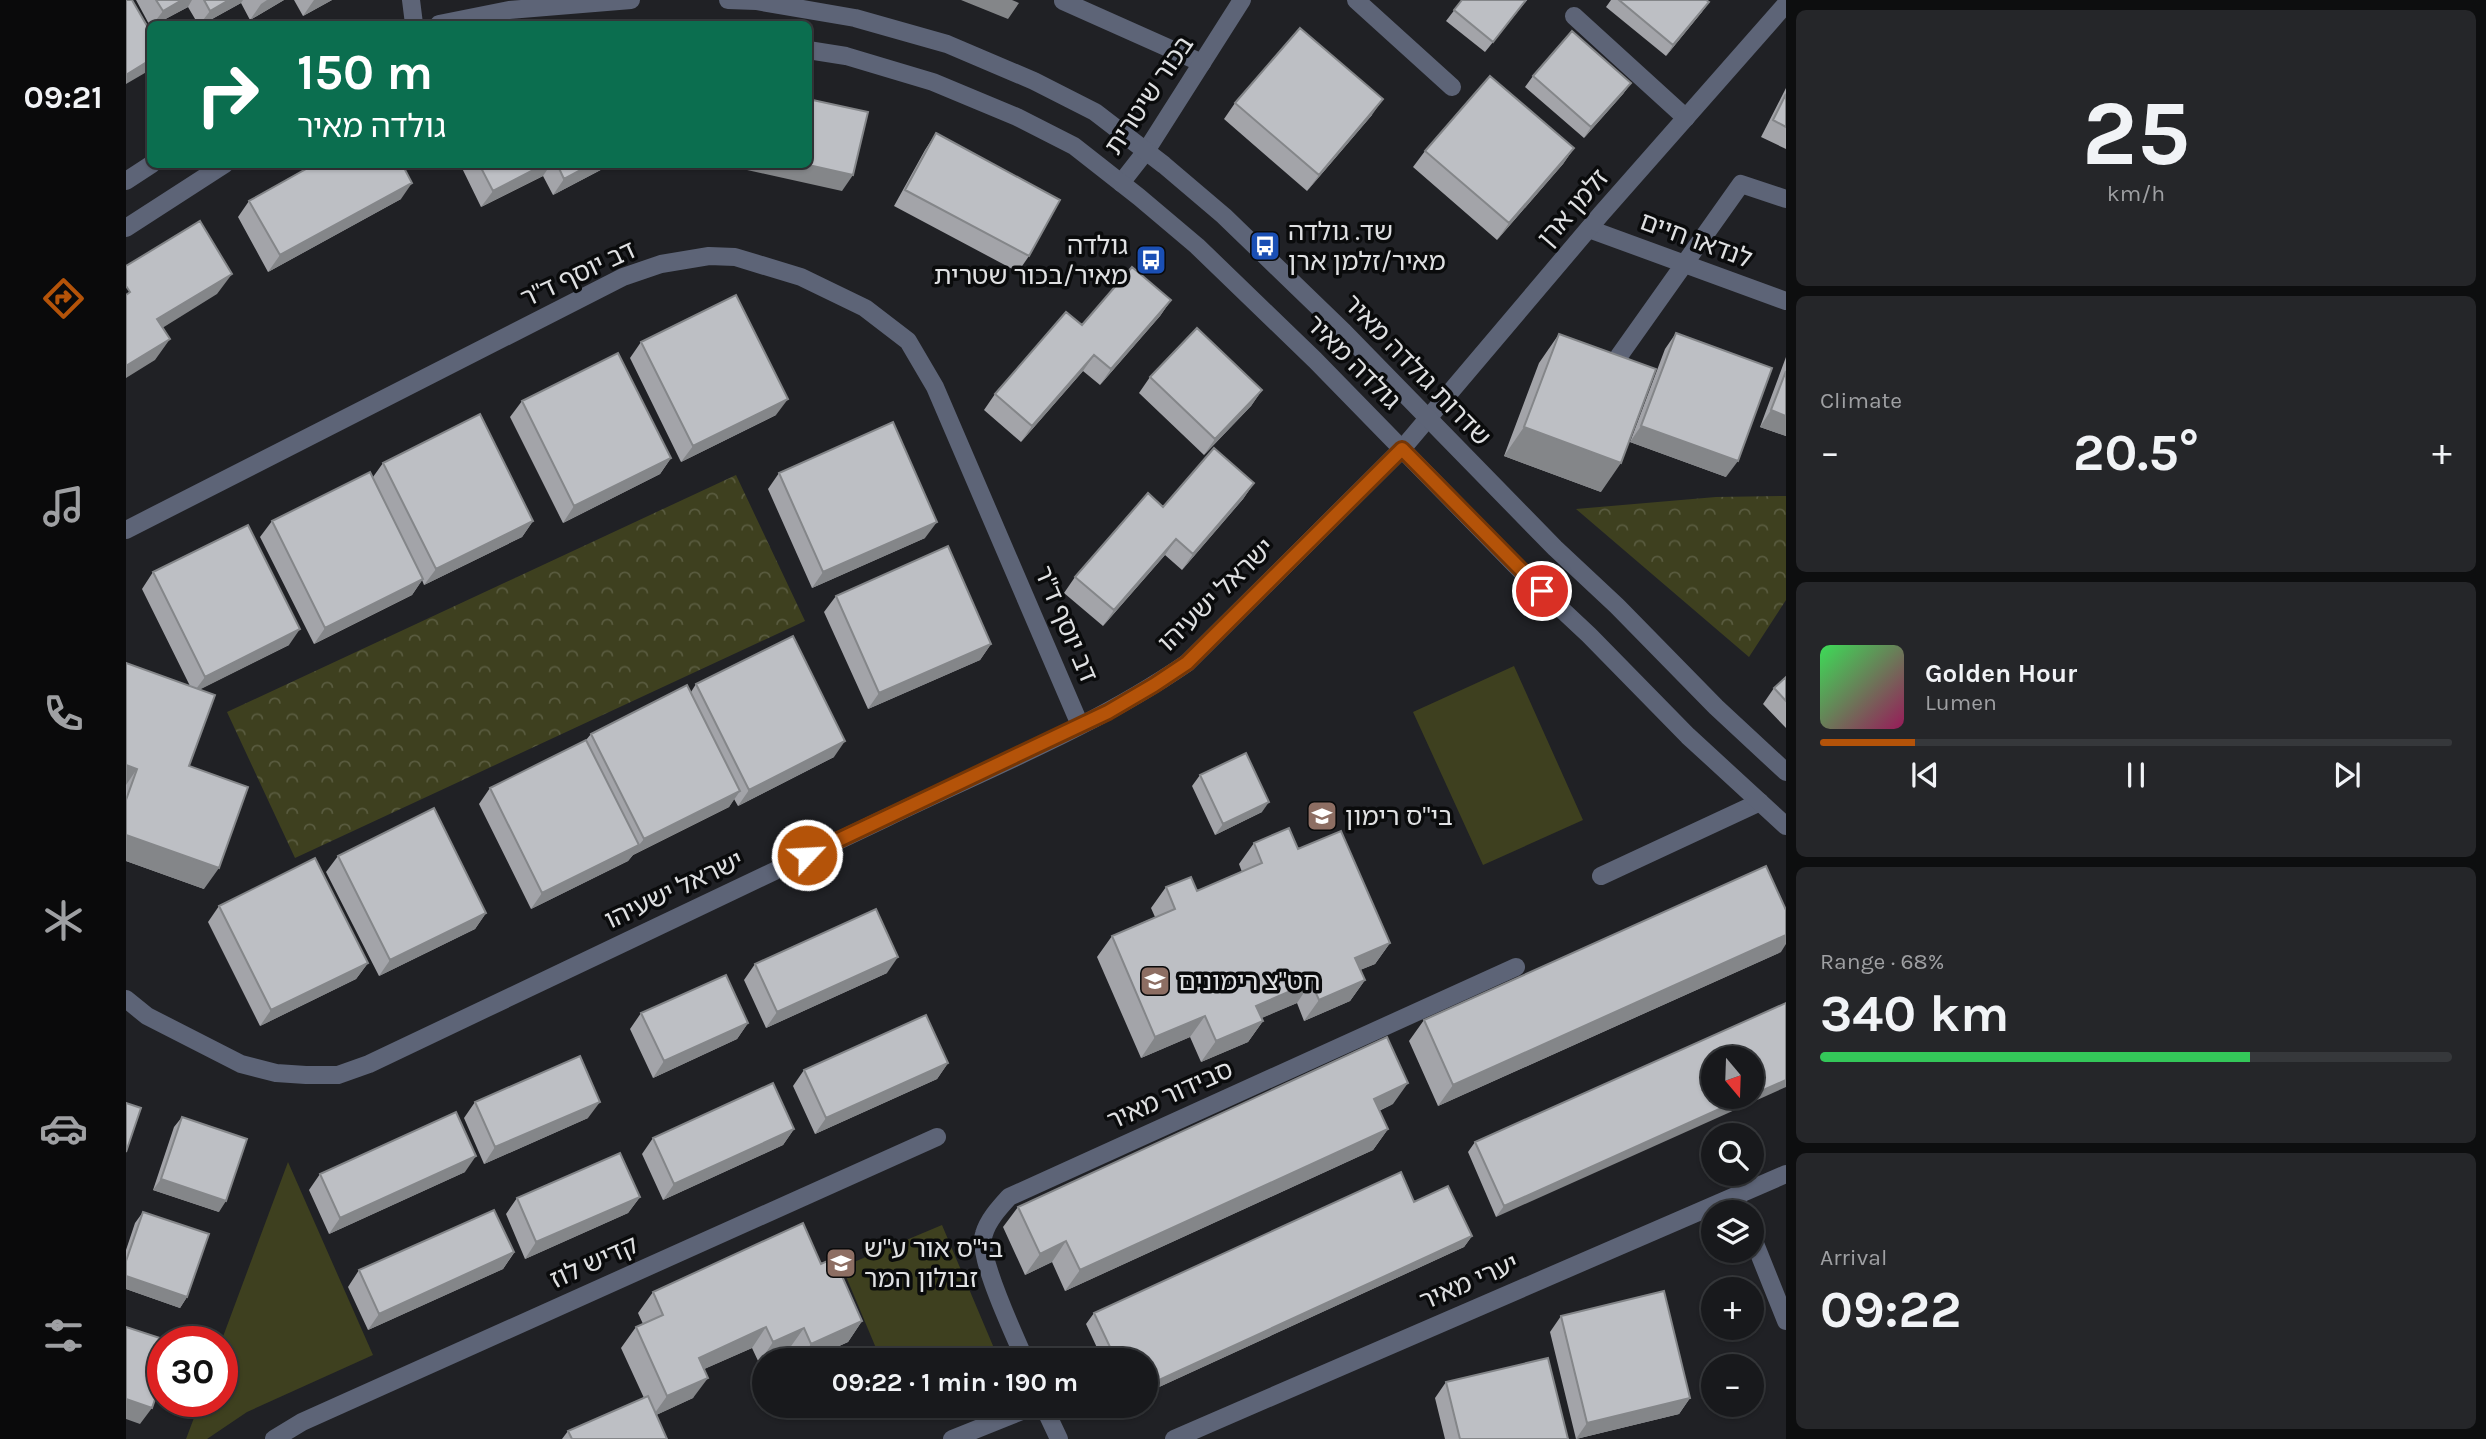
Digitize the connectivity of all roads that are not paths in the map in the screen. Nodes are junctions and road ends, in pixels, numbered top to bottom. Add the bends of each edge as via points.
1 (411, 0) edge
2 (631, 0) edge
3 (728, 0) edge
4 (1242, 0) edge
5 (1356, 0) edge
6 (1063, 1) edge
7 (1786, 4) edge
8 (1574, 16) dead end
9 (414, 21) edge
10 (454, 21) edge
11 (812, 51) edge
12 (1202, 63) junction
13 (1452, 87) dead end
14 (1686, 118) junction
15 (1146, 151) junction
16 (147, 167) edge
17 (219, 168) edge
18 (126, 181) edge
19 (1121, 183) junction
20 (1786, 199) edge
21 (126, 228) edge
22 (1589, 229) junction
23 (1684, 264) junction
24 (1786, 301) edge
25 (1619, 356) edge
26 (1427, 417) junction
27 (1402, 449) junction
28 (126, 530) edge
29 (1080, 725) junction
30 (1786, 772) edge
31 (1760, 802) junction
32 (1786, 826) edge
33 (1601, 876) dead end
34 (1516, 967) dead end
35 (126, 999) edge
36 (937, 1137) dead end
37 (1786, 1174) edge
38 (1735, 1196) junction
39 (1737, 1200) edge
40 (1763, 1263) edge
41 (1786, 1321) edge
42 (1020, 1348) edge
43 (1004, 1418) edge
44 (1049, 1418) edge
45 (274, 1439) edge
46 (952, 1439) edge
47 (1059, 1439) edge
48 (1174, 1439) edge

1 - 9 street
2 - 10 street via 509,10
3 - 15 street, שדרות גולדה מאיר via 855,18 947,44 1095,112
4 - 12 street, בכור שיטרית
5 - 13 street
6 - 12 street
7 - 14 street, זלמן ארן
8 - 14 street
11 - 19 street, גולדה מאיר via 933,82 1005,112 1074,146
12 - 15 street, בכור שיטרית
14 - 22 street, זלמן ארן
15 - 19 street, בכור שיטרית
15 - 26 street, שדרות גולדה מאיר via 1224,216
16 - 18 street
17 - 21 street
19 - 27 street, גולדה מאיר via 1197,246
20 - 23 street via 1741,184
22 - 23 street, לנדאו חיים
22 - 26 street, זלמן ארן
23 - 24 street, לנדאו חיים
23 - 25 street
26 - 27 street, זלמן ארן
26 - 30 street, שדרות גולדה מאיר
27 - 29 street, ישראל ישעיהו via 1187,663
27 - 31 street, גולדה מאיר via 1688,736
28 - 29 street, דב יוסף ד"ר via 623,277 661,264 735,257 801,277 865,308 908,341 935,387
29 - 35 street, ישראל ישעיהו via 338,1075 276,1073 241,1063 158,1022
31 - 32 street, גולדה מאיר
31 - 33 street
34 - 42 street, סבידור מאיר via 1009,1197 982,1236 987,1266
36 - 45 street, קדיש לוז via 302,1422
37 - 38 street, יערי מאיר
38 - 39 street
38 - 48 street, יערי מאיר
40 - 41 street
43 - 46 street
44 - 47 street

